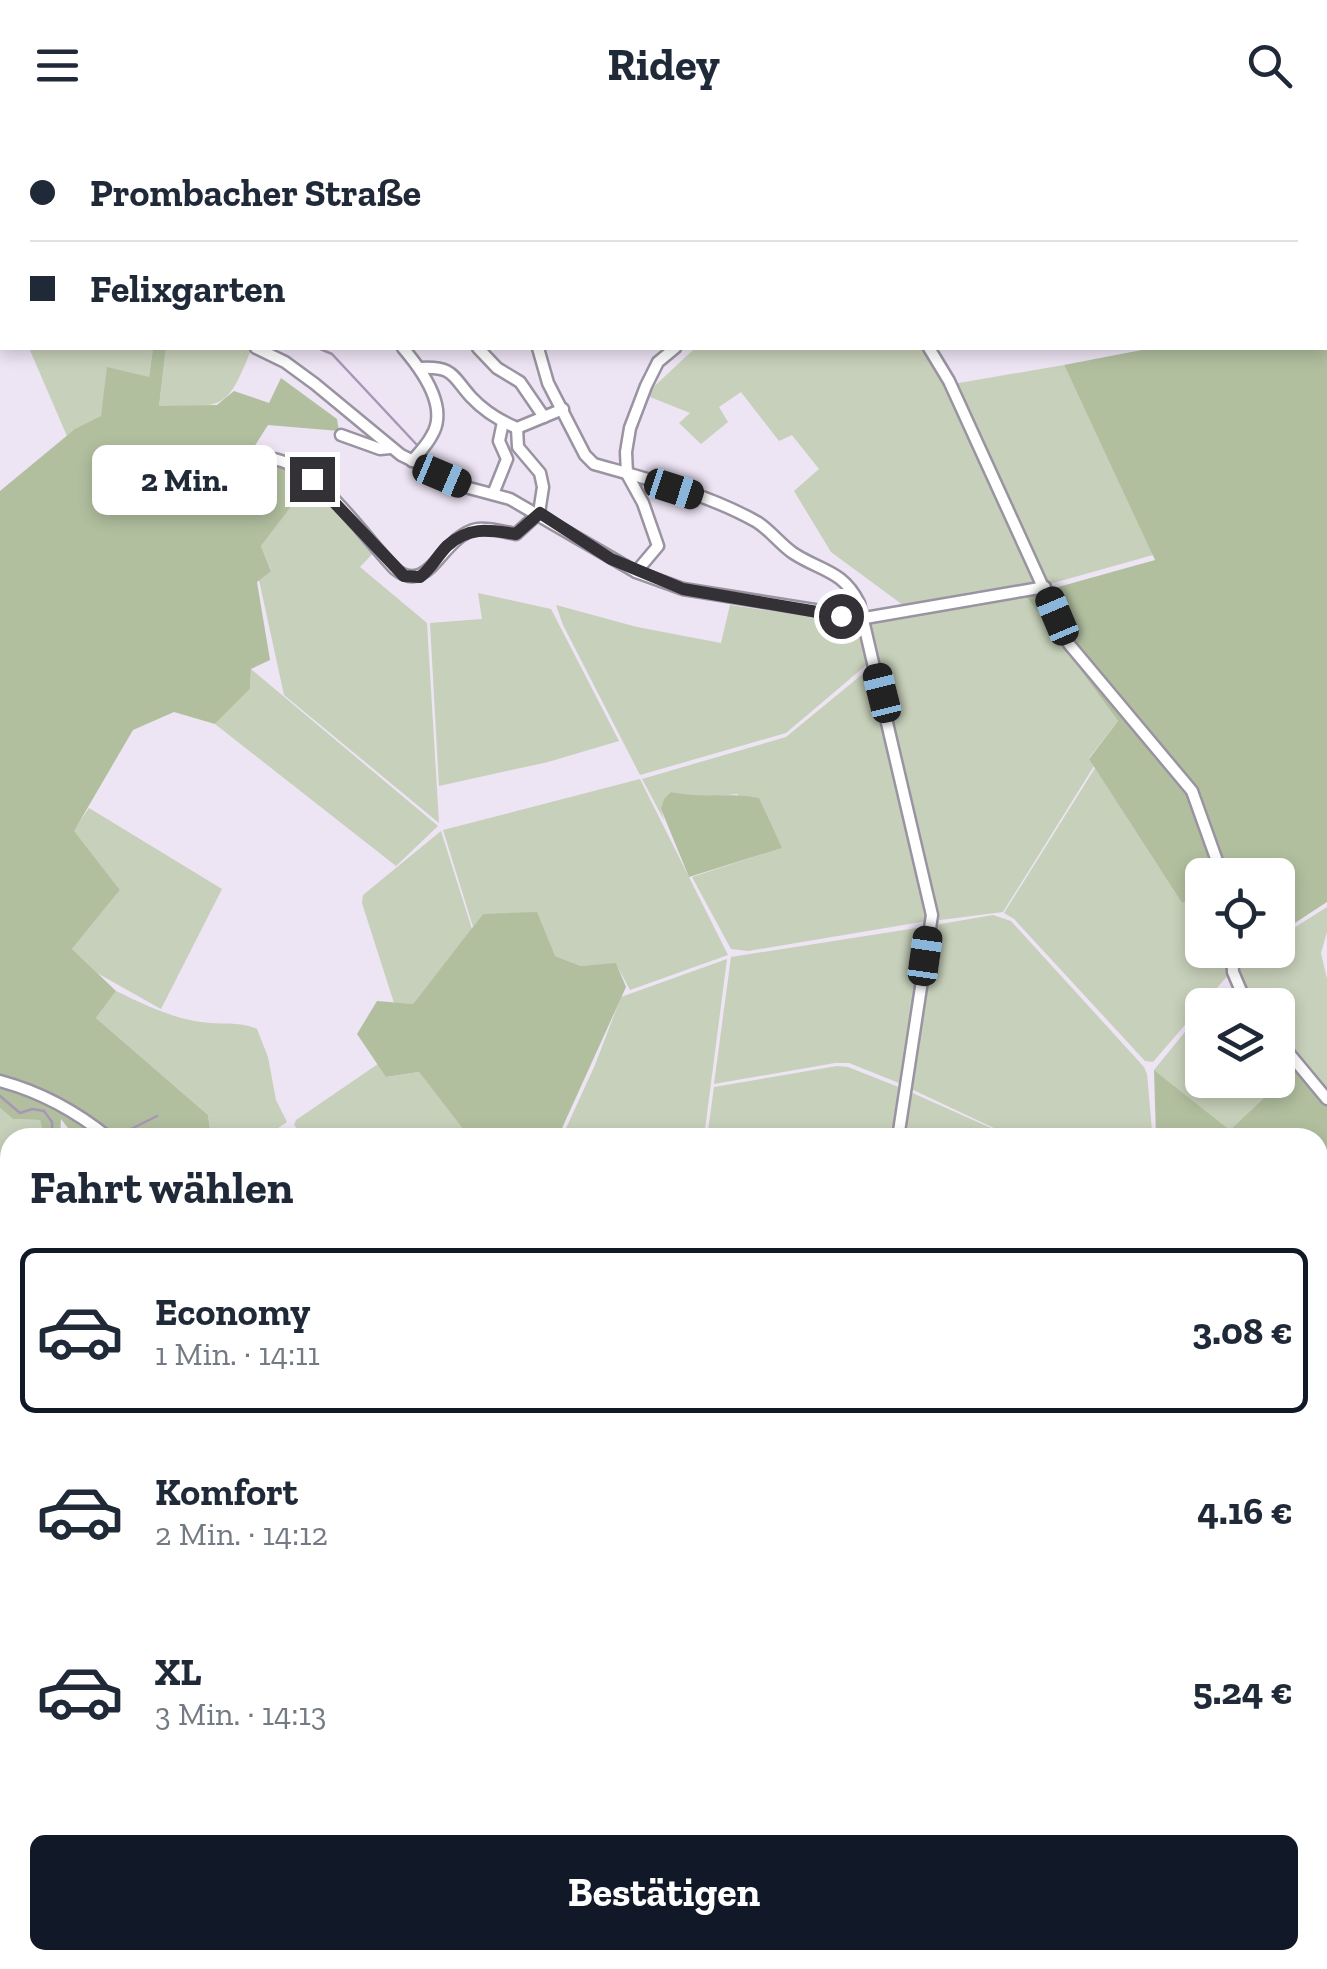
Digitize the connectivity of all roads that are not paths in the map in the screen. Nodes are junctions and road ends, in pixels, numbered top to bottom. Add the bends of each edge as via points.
1 (260, 350) edge
2 (406, 350) edge
3 (480, 350) edge
4 (539, 350) edge
5 (673, 350) edge
6 (930, 350) edge
7 (420, 368) junction
8 (562, 410) junction
9 (544, 417) junction
10 (503, 422) junction
11 (516, 428) junction
12 (341, 434) dead end
13 (391, 448) junction
14 (254, 459) dead end
15 (412, 461) junction
16 (627, 474) junction
17 (494, 494) junction
18 (540, 513) junction
19 (636, 572) junction
20 (1045, 587) junction
21 (865, 618) junction
22 (1216, 858) edge
23 (1295, 1060) edge
24 (0, 1081) edge
25 (1327, 1099) edge
26 (97, 1128) edge
27 (900, 1128) edge

1 - 13 street via 315,384
2 - 7 street
3 - 9 street via 520,382
4 - 8 street
5 - 16 street via 658,362 630,428
6 - 20 street
7 - 10 street via 446,370
7 - 15 street via 438,420
8 - 9 street
8 - 16 street via 594,464
9 - 11 street
10 - 11 street
10 - 17 street via 499,441 508,459
11 - 18 street via 518,446 540,473
12 - 13 street
13 - 15 street
14 - 18 street via 279,460 312,479 404,576 420,577 465,534 480,528 516,534
15 - 17 street
16 - 19 street via 657,539 653,556
16 - 21 street via 758,523 793,553 851,586
17 - 18 street
18 - 19 street
19 - 21 street via 683,589
20 - 21 street
20 - 22 street via 1069,644 1192,791
21 - 27 street via 932,915
23 - 25 street
24 - 26 street via 50,1098

